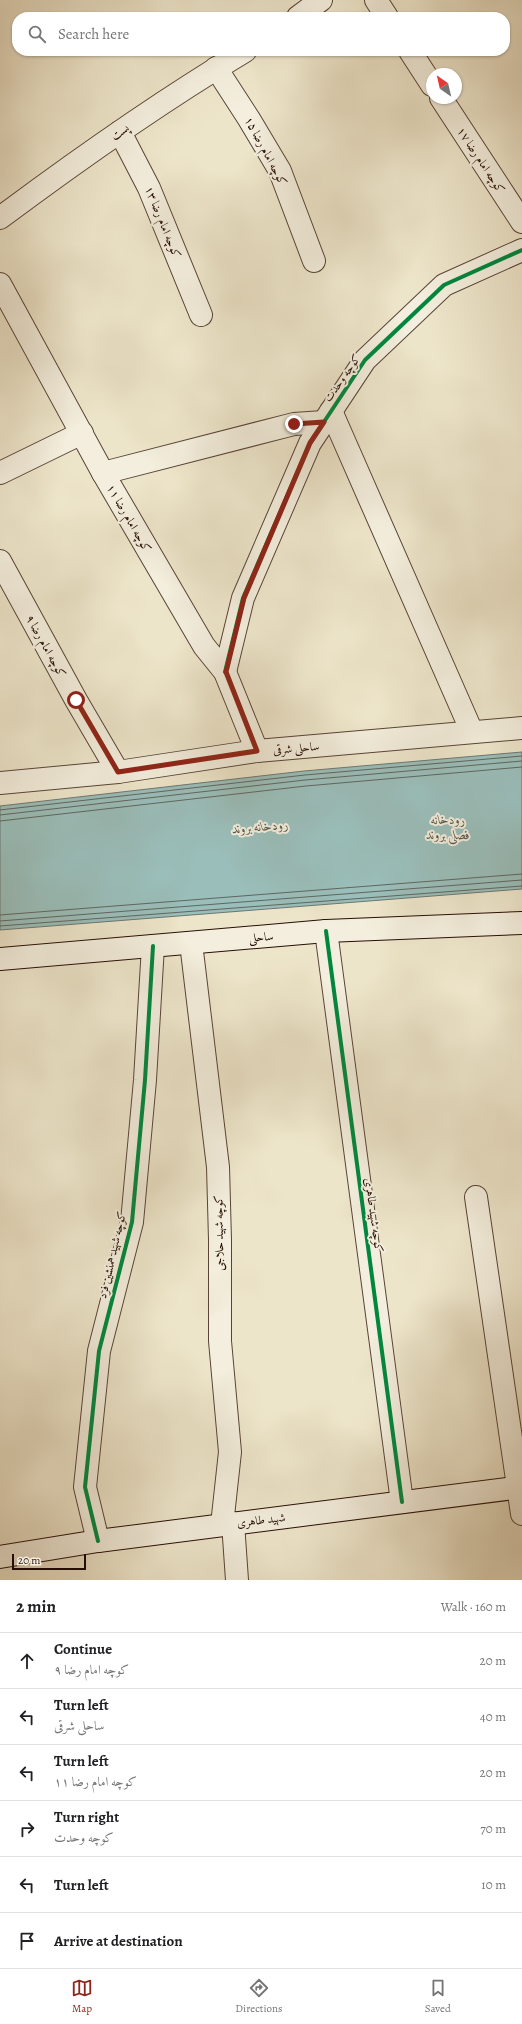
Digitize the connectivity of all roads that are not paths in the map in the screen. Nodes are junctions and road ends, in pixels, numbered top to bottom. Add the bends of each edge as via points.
1 (321, 0) edge
2 (376, 0) edge
3 (305, 12) edge
4 (384, 12) edge
5 (236, 56) edge
6 (413, 56) edge
7 (216, 68) junction
8 (426, 76) edge
9 (445, 104) edge
10 (120, 132) junction
11 (0, 218) edge
12 (522, 222) edge
13 (522, 250) edge
14 (314, 261) dead end
15 (0, 284) edge
16 (200, 315) dead end
17 (328, 416) junction
18 (82, 433) junction
19 (0, 473) edge
20 (103, 473) junction
21 (0, 561) edge
22 (226, 672) junction
23 (522, 728) edge
24 (472, 732) junction
25 (257, 751) junction
26 (118, 772) junction
27 (0, 783) edge
28 (522, 923) edge
29 (326, 932) junction
30 (191, 943) junction
31 (153, 946) junction
32 (0, 959) edge
33 (476, 1198) dead end
34 (520, 1487) edge
35 (402, 1502) junction
36 (522, 1514) edge
37 (227, 1524) junction
38 (98, 1541) junction
39 (0, 1557) edge
40 (237, 1580) edge

1 - 3 street
2 - 4 street
5 - 7 street, پست
6 - 8 street
7 - 10 street, پست
7 - 14 street, کوچه امام رضا ۱۵ via 280,171
9 - 12 street, کوچه امام رضا ۱۷
10 - 11 street, پست
10 - 16 street, کوچه امام رضا ۱۳ via 149,188
13 - 17 street, کوچه وحدت via 444,285 365,360
15 - 18 street, کوچه امام رضا ۱۱
17 - 20 street
17 - 22 street, کوچه وحدت via 310,443 244,598
17 - 24 street
18 - 19 street
18 - 20 street, کوچه امام رضا ۱۱
20 - 22 street, کوچه امام رضا ۱۱ via 204,646
21 - 26 street, کوچه امام رضا ۹
22 - 25 street, کوچه امام رضا ۱۱
23 - 24 street, ساحلی شرقی
24 - 25 street, ساحلی شرقی
25 - 26 street, ساحلی شرقی
26 - 27 street, ساحلی شرقی
28 - 29 street, ساحلی
29 - 30 street, ساحلی
29 - 35 street, کوچه شهید طاهری
30 - 31 street, ساحلی
30 - 37 street, کوچه شهید حلاجی via 218,1167 220,1341 230,1452
31 - 32 street, ساحلی
31 - 38 street, کوچه شهید همنشین فرد via 145,1080 132,1222 99,1351 85,1487
33 - 34 street
34 - 35 street, شهید طاهری
34 - 36 street
35 - 37 street, شهید طاهری
37 - 38 street, شهید طاهری
37 - 40 street, کوچه شهید حلاجی
38 - 39 street, شهید طاهری

